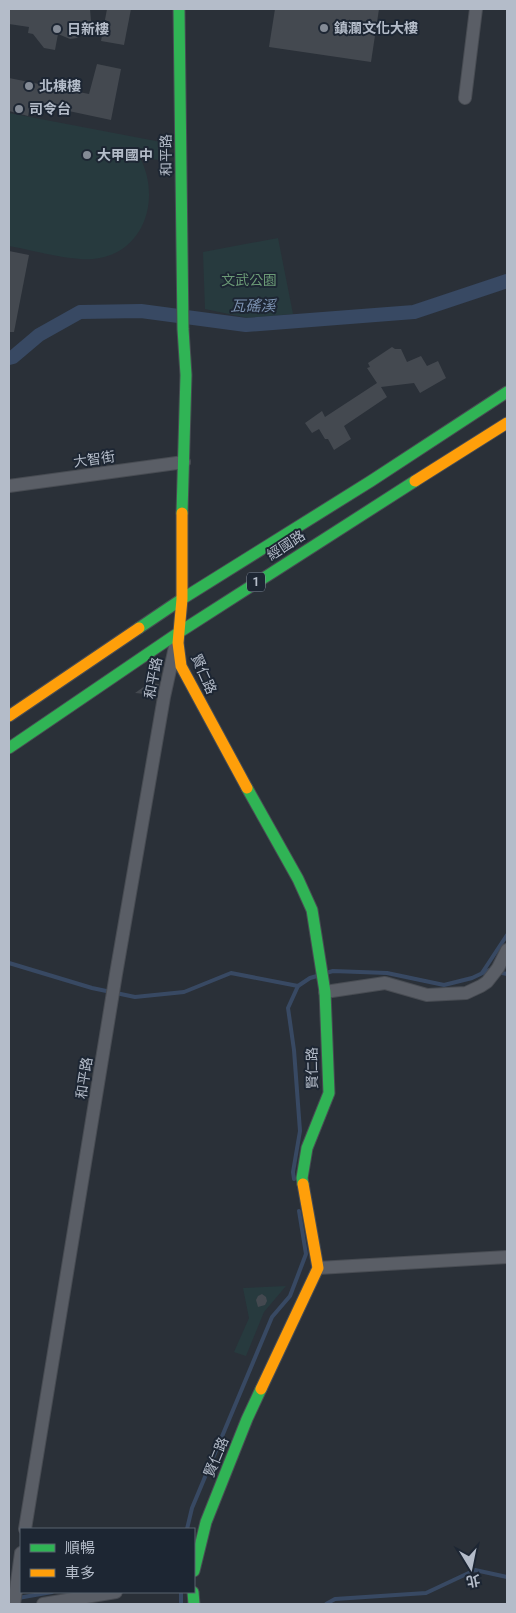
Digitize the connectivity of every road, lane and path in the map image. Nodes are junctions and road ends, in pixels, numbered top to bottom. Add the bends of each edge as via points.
1 (179, 9) edge
2 (476, 9) edge
3 (465, 98) dead end
4 (507, 392) edge
5 (507, 423) edge
6 (184, 462) junction
7 (9, 486) edge
8 (182, 599) junction
9 (178, 633) junction
10 (9, 716) edge
11 (9, 748) edge
12 (507, 950) edge
13 (325, 992) junction
14 (507, 1257) edge
15 (318, 1268) junction
16 (25, 1528) edge
17 (20, 1560) edge
18 (195, 1567) edge
19 (110, 1593) edge
20 (14, 1604) edge
21 (43, 1604) edge

1 - 6 street, 和平路 via 186,375
2 - 3 street
4 - 8 street, 經國路 / 1 via 371,482
5 - 9 street, 經國路 / 1
6 - 7 street, 大智街
6 - 8 street
8 - 9 street, 賢仁路
8 - 10 street, 經國路 / 1
9 - 11 street, 經國路 / 1
9 - 13 street, 賢仁路 via 178,653 186,677 306,893 314,920
9 - 16 street, 和平路 via 116,974
12 - 13 street via 487,982 466,993 427,995 386,983
13 - 15 street, 賢仁路 via 329,1093 307,1148 302,1178
14 - 15 street
15 - 18 street, 賢仁路 via 247,1419 206,1522
17 - 20 street
19 - 21 street

